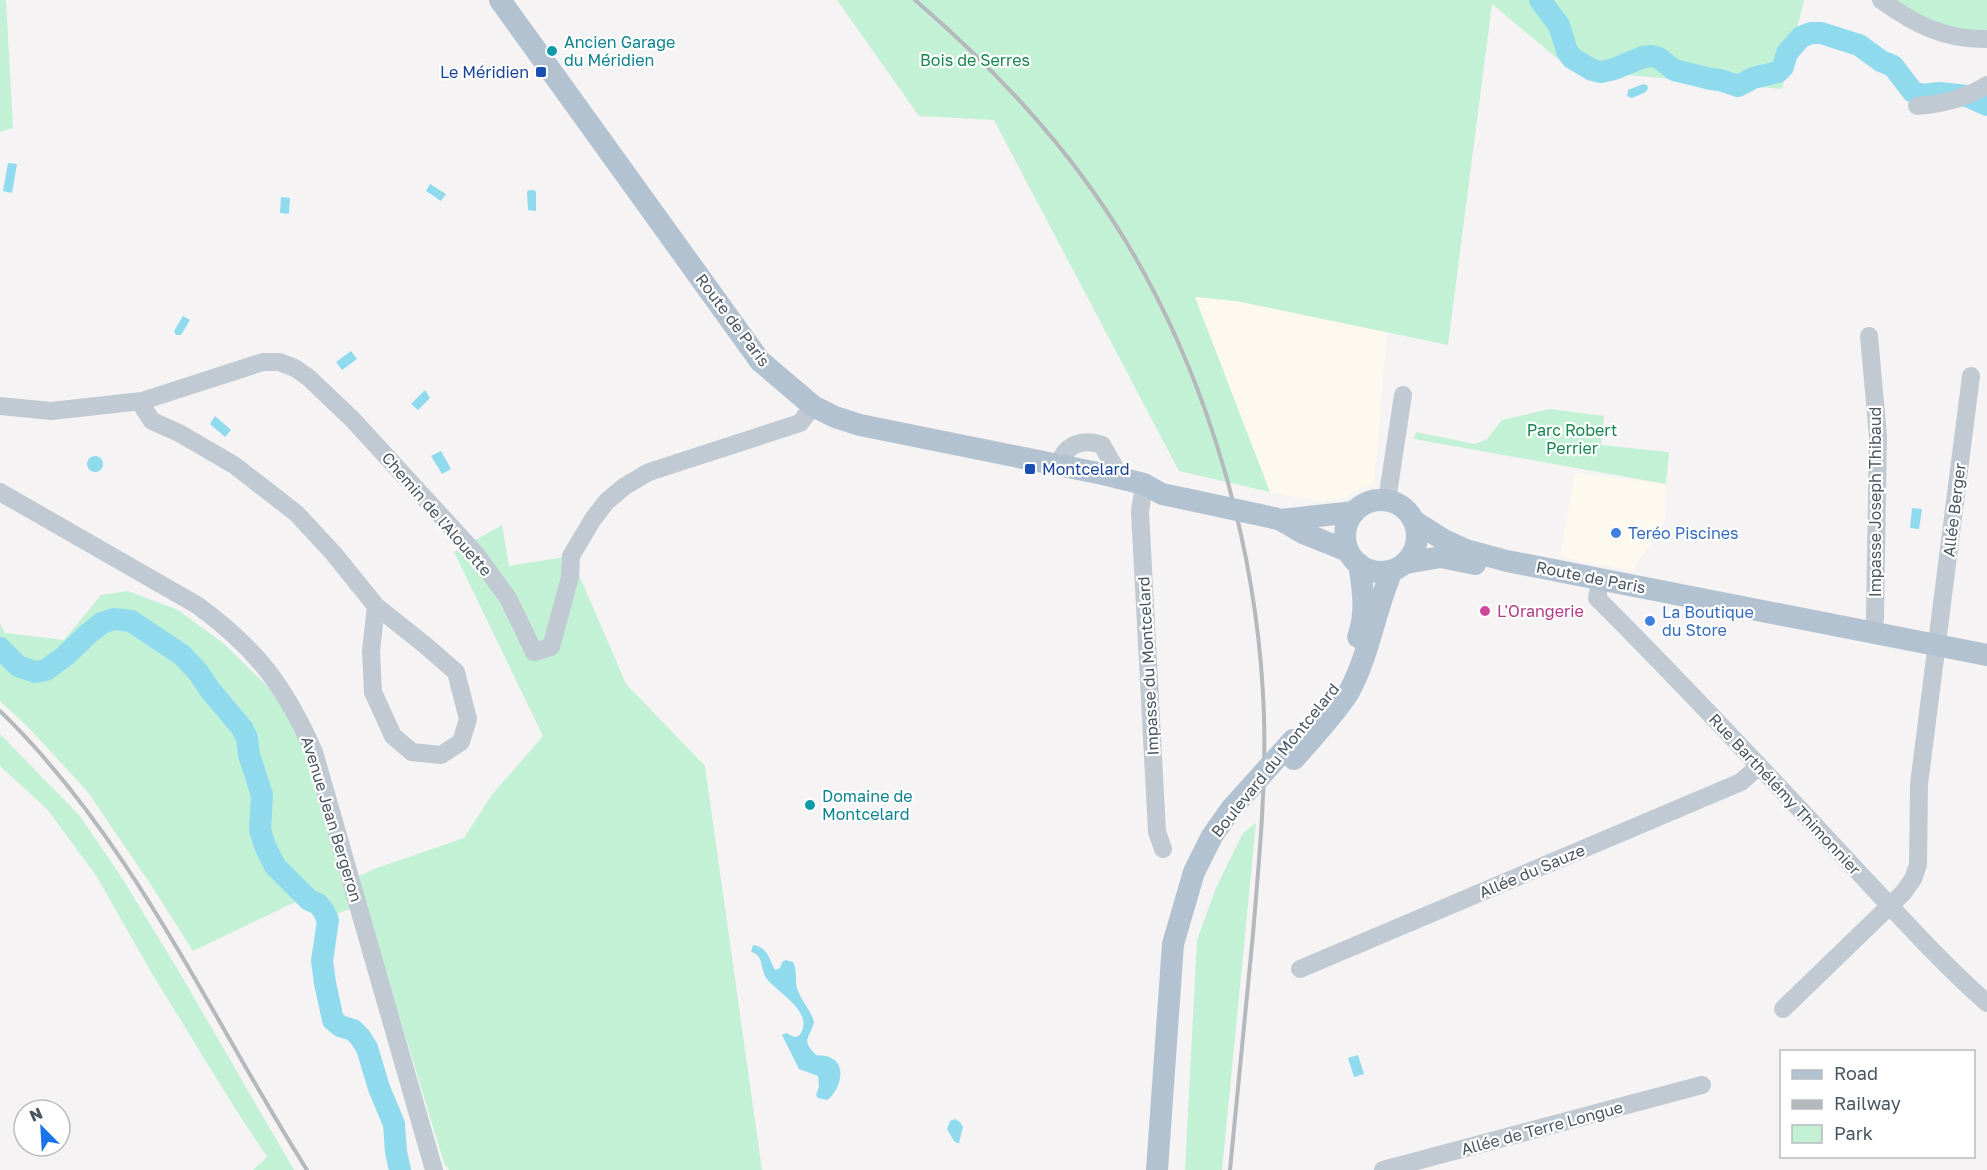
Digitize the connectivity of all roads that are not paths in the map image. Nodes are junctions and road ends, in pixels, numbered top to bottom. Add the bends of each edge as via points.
1 (500, 0) edge
2 (1881, 0) edge
3 (1987, 39) edge
4 (1983, 88) edge
5 (1917, 106) dead end
6 (1869, 336) dead end
7 (1971, 376) dead end
8 (1403, 395) dead end
9 (142, 401) junction
10 (0, 406) edge
11 (813, 406) junction
12 (1059, 466) junction
13 (1115, 477) junction
14 (1147, 488) junction
15 (0, 492) edge
16 (1387, 500) junction
17 (1354, 512) junction
18 (1278, 519) junction
19 (1414, 521) junction
20 (1353, 558) junction
21 (1399, 567) junction
22 (1600, 583) junction
23 (376, 606) junction
24 (1873, 631) junction
25 (1937, 647) junction
26 (1987, 655) edge
27 (1987, 660) edge
28 (1294, 750) junction
29 (1759, 766) junction
30 (1235, 814) junction
31 (1163, 849) dead end
32 (1890, 905) junction
33 (1299, 969) dead end
34 (1987, 1003) edge
35 (1783, 1009) dead end
36 (1702, 1085) dead end
37 (428, 1148) junction
38 (434, 1170) edge
39 (442, 1170) edge
40 (1157, 1170) edge
41 (1168, 1170) edge
42 (1383, 1170) edge

1 - 11 main road, Route de Paris via 760,361
2 - 3 street via 1920,26 1969,40
4 - 5 street via 1946,103
6 - 24 street, Impasse Joseph Thibaud via 1878,436
7 - 25 street, Allée Berger
8 - 16 street
9 - 10 street, Chemin de l'Alouette via 51,411
9 - 11 street, Chemin de l'Alouette via 262,362 279,362 295,368 353,420 476,554 508,598 534,652 551,647 572,556 607,501 650,472 800,423
9 - 23 street via 153,421 234,465 296,513
11 - 12 main road, Route de Paris via 860,425
12 - 13 main road, Route de Paris
12 - 13 street via 1076,443 1090,441 1102,445 1114,465
13 - 14 main road, Route de Paris
14 - 18 main road, Route de Paris, bridge
14 - 31 street, Impasse du Montcelard via 1140,512 1157,832
15 - 37 street, Avenue Jean Bergeron via 197,605 255,654 282,689 314,752
16 - 17 main road via 1375,500
16 - 19 main road via 1408,511
17 - 18 main road, Route de Paris
17 - 20 main road via 1345,531
18 - 20 main road, Route de Paris
19 - 21 main road via 1417,543 1413,554
19 - 22 main road, Route de Paris via 1466,550
20 - 21 main road via 1369,570 1380,572
20 - 28 main road, Boulevard du Montcelard via 1364,591 1361,630 1340,680
21 - 22 main road, Route de Paris via 1441,557
21 - 28 main road, Boulevard du Montcelard via 1382,595 1374,629 1349,692
22 - 24 main road, Route de Paris
22 - 25 main road, Route de Paris
22 - 29 street, Rue Barthélémy Thimonnier via 1597,598
23 - 23 street via 456,672 468,719 460,742 441,755 412,752 393,736 373,692 370,651
24 - 25 main road, Route de Paris
25 - 26 main road, Route de Paris
25 - 27 main road, Route de Paris
25 - 32 street, Allée Berger via 1919,784 1918,865 1914,879
28 - 30 main road, Boulevard du Montcelard, bridge
29 - 32 street, Rue Barthélémy Thimonnier
29 - 33 street, Allée du Sauze via 1741,782
30 - 40 main road, Boulevard du Montcelard via 1212,836 1194,872 1173,944
30 - 41 main road, Boulevard du Montcelard via 1206,876 1184,945
32 - 34 street, Rue Barthélémy Thimonnier
32 - 35 street, Allée Berger
36 - 42 street, Allée de Terre Longue
37 - 38 street, Avenue Jean Bergeron
37 - 39 street, Avenue Jean Bergeron

